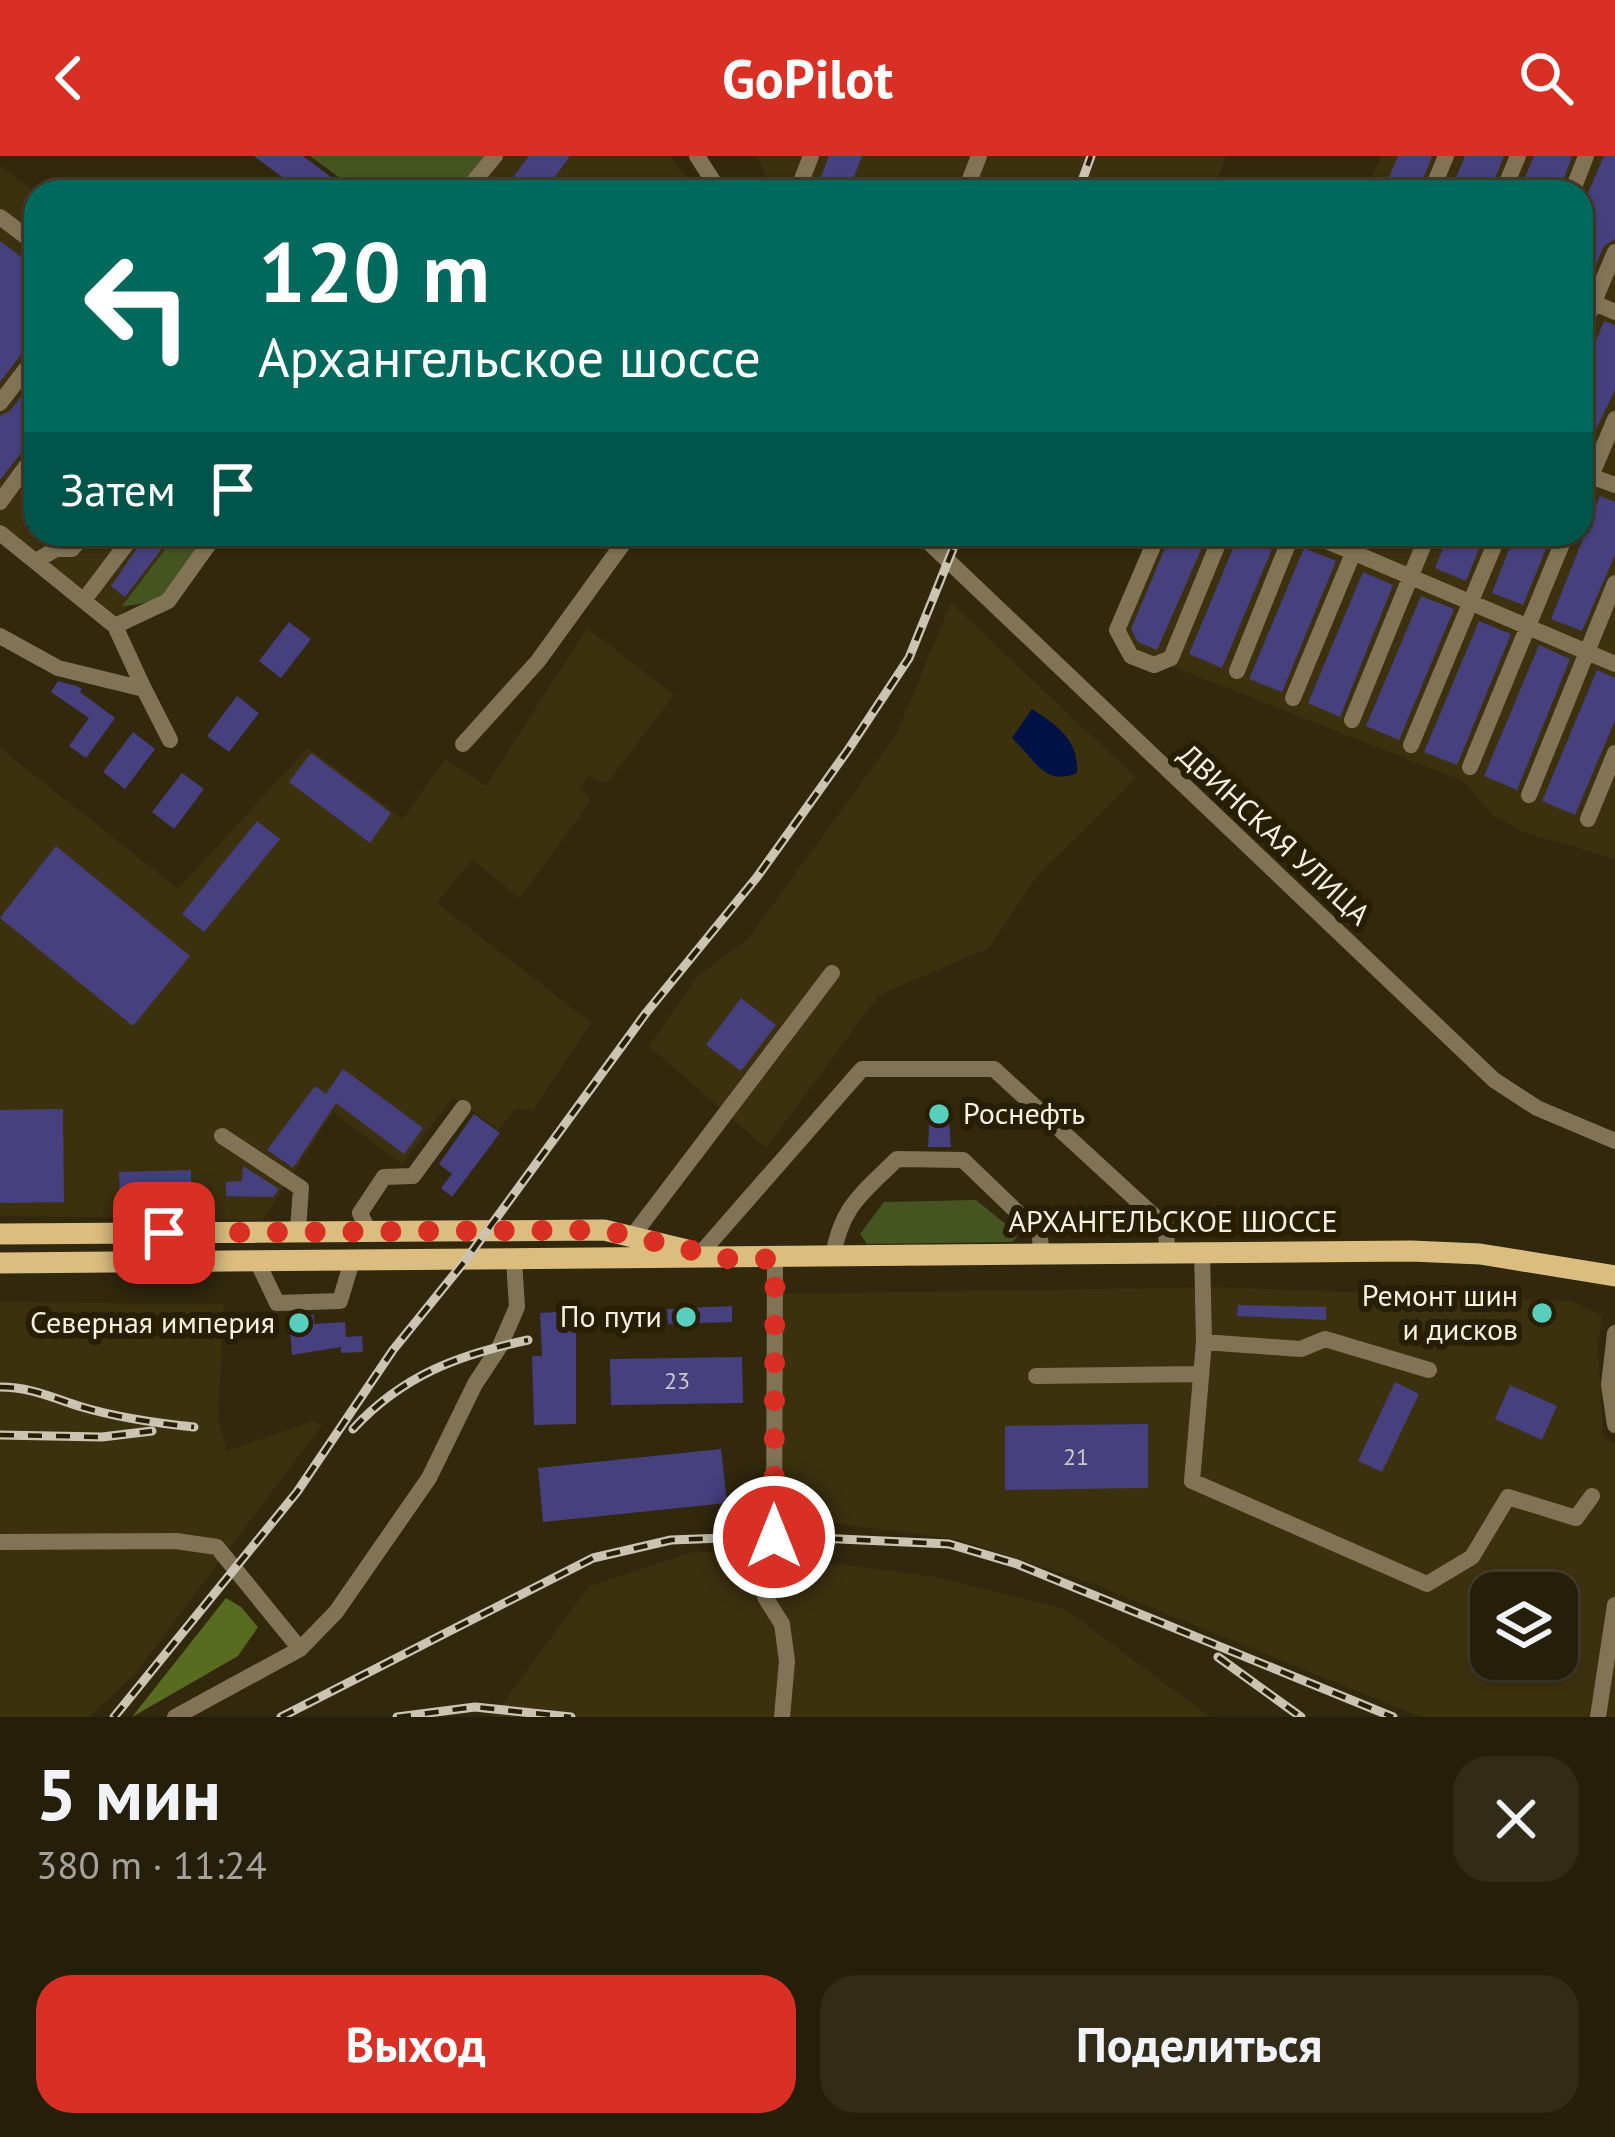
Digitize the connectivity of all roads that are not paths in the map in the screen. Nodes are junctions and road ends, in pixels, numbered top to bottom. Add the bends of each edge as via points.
1 (495, 156) edge
2 (476, 180) edge
3 (1615, 252) edge
4 (1593, 290) edge
5 (24, 372) edge
6 (0, 403) edge
7 (1615, 419) edge
8 (1593, 461) edge
9 (24, 469) edge
10 (0, 502) edge
11 (0, 532) edge
12 (43, 546) edge
13 (74, 546) edge
14 (125, 546) edge
15 (207, 546) edge
16 (621, 546) edge
17 (933, 546) edge
18 (1153, 546) edge
19 (1217, 546) edge
20 (1287, 546) edge
21 (1339, 546) edge
22 (1356, 546) edge
23 (1423, 546) edge
24 (1494, 546) edge
25 (1561, 546) edge
26 (1354, 552) junction
27 (39, 557) junction
28 (1411, 576) junction
29 (1615, 583) edge
30 (84, 601) junction
31 (1472, 602) junction
32 (115, 626) junction
33 (1527, 626) junction
34 (0, 636) edge
35 (1586, 650) junction
36 (1615, 664) edge
37 (1237, 671) dead end
38 (143, 689) junction
39 (1292, 698) dead end
40 (1352, 720) dead end
41 (170, 740) dead end
42 (463, 744) dead end
43 (1411, 745) dead end
44 (1615, 753) edge
45 (1470, 767) dead end
46 (1529, 795) dead end
47 (1588, 819) dead end
48 (832, 973) dead end
49 (463, 1108) dead end
50 (222, 1136) dead end
51 (1615, 1141) edge
52 (298, 1229) dead end
53 (513, 1231) junction
54 (361, 1232) junction
55 (256, 1233) junction
56 (0, 1234) edge
57 (625, 1235) junction
58 (1167, 1250) junction
59 (1202, 1250) junction
60 (1042, 1252) junction
61 (701, 1253) junction
62 (833, 1257) junction
63 (618, 1258) junction
64 (729, 1259) junction
65 (775, 1259) junction
66 (514, 1260) junction
67 (352, 1261) junction
68 (256, 1262) junction
69 (0, 1263) edge
70 (1615, 1276) edge
71 (1615, 1333) edge
72 (1204, 1342) junction
73 (1430, 1370) dead end
74 (1201, 1374) junction
75 (1036, 1376) dead end
76 (1615, 1425) edge
77 (1592, 1496) dead end
78 (0, 1542) edge
79 (1615, 1605) edge
80 (301, 1649) junction
81 (175, 1717) edge
82 (782, 1717) edge
83 (1598, 1717) edge

1 - 2 street
3 - 4 street
5 - 6 street
7 - 8 street
9 - 10 street
11 - 27 street
12 - 27 street
13 - 27 street
14 - 30 street
15 - 32 street via 168,601
16 - 42 street via 538,661
17 - 51 street, ДВИНСКАЯ УЛИЦА via 1494,1079
18 - 19 street via 1117,630 1131,656 1154,664 1172,658
20 - 37 street
21 - 26 street
22 - 26 street
23 - 28 street
24 - 31 street
25 - 33 street
26 - 28 street
26 - 39 street
27 - 30 street
28 - 31 street
28 - 40 street
29 - 35 street
30 - 32 street
31 - 33 street
31 - 43 street
32 - 38 street
33 - 35 street
33 - 45 street
34 - 38 street via 58,668
35 - 36 street
35 - 46 street
38 - 41 street
44 - 47 street
48 - 57 street
49 - 54 street via 413,1176 384,1177 360,1213
50 - 52 street via 301,1188
53 - 54 main road, АРХАНГЕЛЬСКОЕ ШОССЕ
53 - 57 main road, АРХАНГЕЛЬСКОЕ ШОССЕ
53 - 66 main road
54 - 55 main road, АРХАНГЕЛЬСКОЕ ШОССЕ
54 - 67 main road
55 - 56 main road, АРХАНГЕЛЬСКОЕ ШОССЕ
55 - 68 main road
57 - 61 main road, АРХАНГЕЛЬСКОЕ ШОССЕ
57 - 63 main road
58 - 59 main road, АРХАНГЕЛЬСКОЕ ШОССЕ
58 - 60 main road, АРХАНГЕЛЬСКОЕ ШОССЕ
58 - 61 street via 1166,1227 994,1069 862,1069
59 - 70 main road, АРХАНГЕЛЬСКОЕ ШОССЕ via 1457,1253
59 - 72 street
60 - 62 main road, АРХАНГЕЛЬСКОЕ ШОССЕ
60 - 62 street via 1040,1233 963,1160 898,1159 838,1225
61 - 64 main road, АРХАНГЕЛЬСКОЕ ШОССЕ
62 - 65 main road, АРХАНГЕЛЬСКОЕ ШОССЕ
63 - 64 main road, АРХАНГЕЛЬСКОЕ ШОССЕ
63 - 66 main road, АРХАНГЕЛЬСКОЕ ШОССЕ
64 - 65 main road, АРХАНГЕЛЬСКОЕ ШОССЕ
65 - 82 street via 774,1537 765,1597 782,1624
66 - 67 main road, АРХАНГЕЛЬСКОЕ ШОССЕ
66 - 80 street via 517,1307 436,1466 336,1612
67 - 68 main road, АРХАНГЕЛЬСКОЕ ШОССЕ
67 - 68 street via 340,1301 277,1303
68 - 69 main road, АРХАНГЕЛЬСКОЕ ШОССЕ
71 - 76 street
72 - 73 street via 1301,1349 1325,1339
72 - 74 street
74 - 75 street
74 - 77 street via 1192,1481 1426,1584 1472,1557 1508,1497 1576,1519
78 - 80 street via 217,1547
79 - 83 street
80 - 81 street

